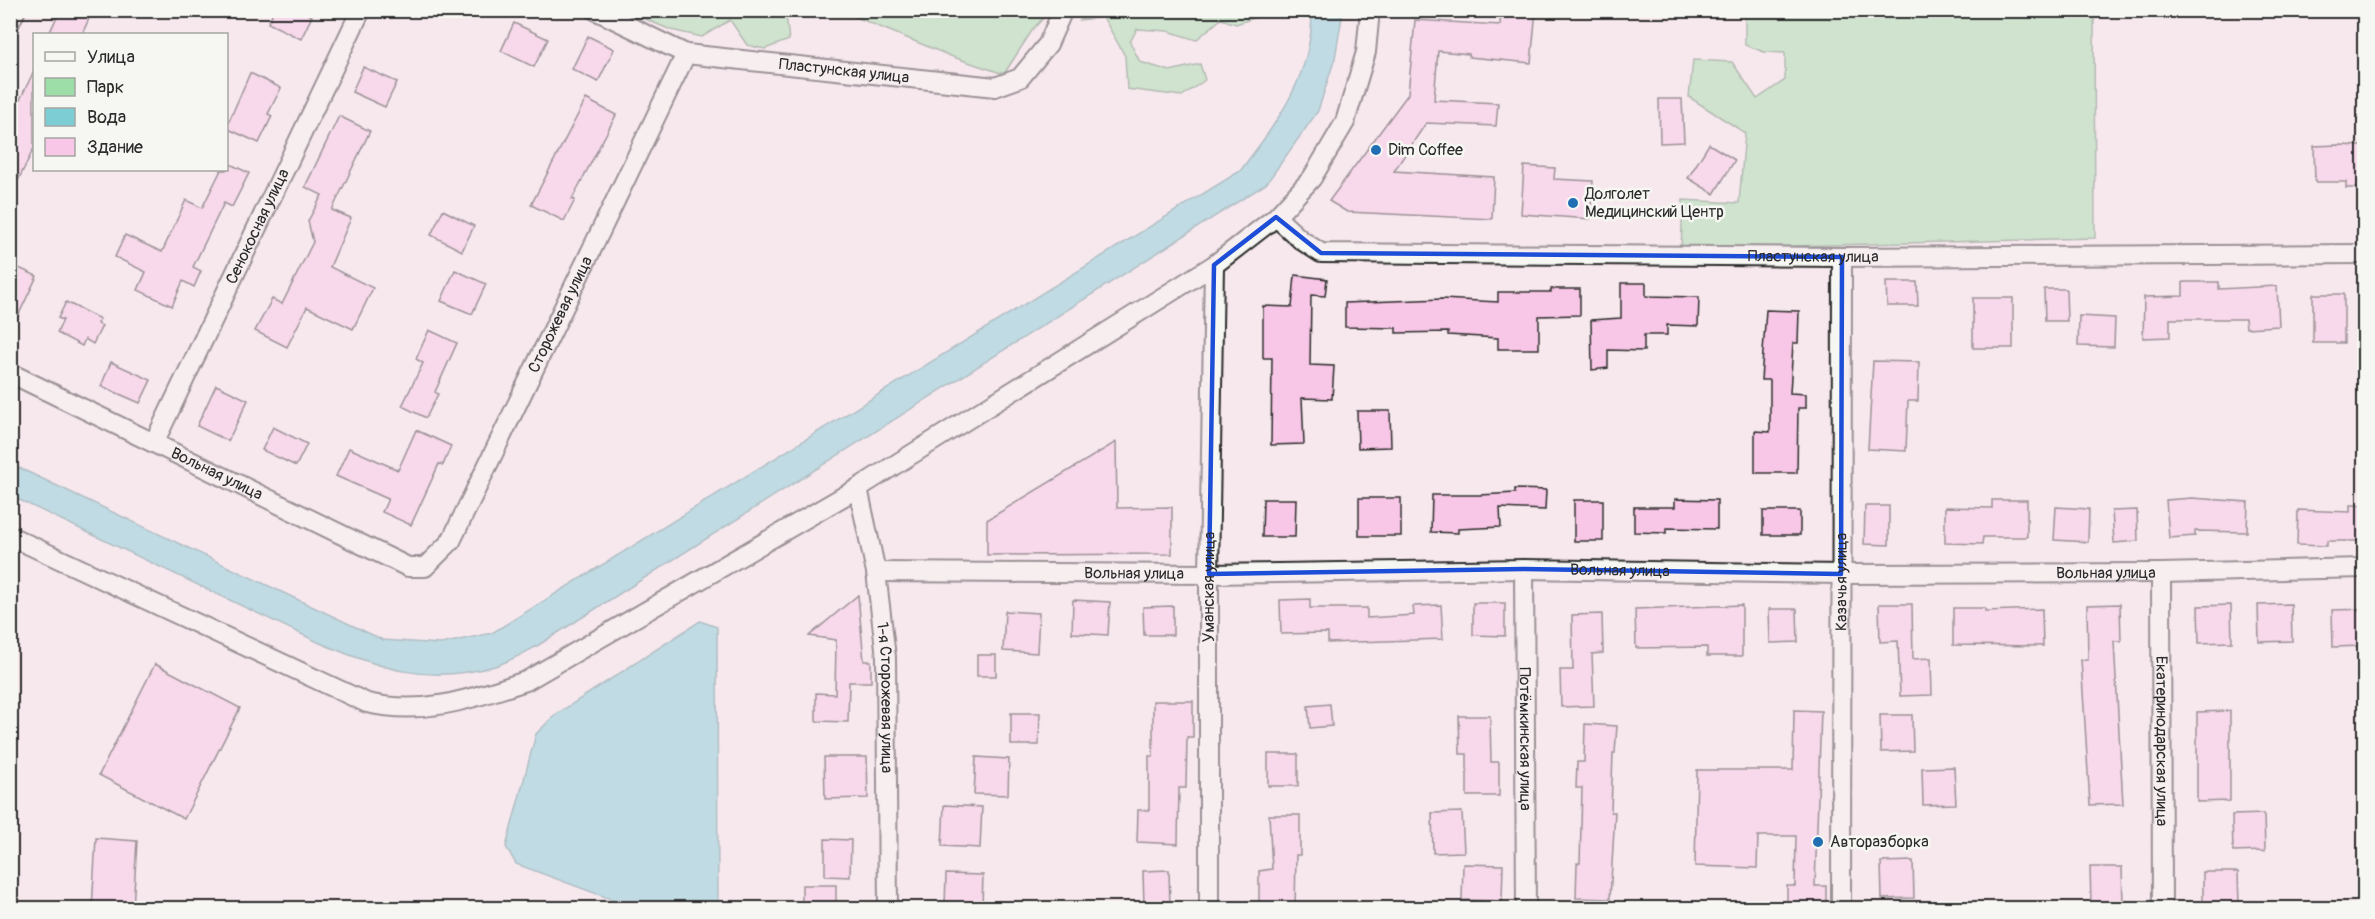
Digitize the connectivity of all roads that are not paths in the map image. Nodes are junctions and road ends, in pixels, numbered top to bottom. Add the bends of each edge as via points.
1 (16, 10) edge
2 (361, 10) edge
3 (595, 10) edge
4 (1063, 10) edge
5 (1370, 10) edge
6 (10, 22) edge
7 (686, 54) junction
8 (1276, 217) junction
9 (2364, 254) edge
10 (1842, 257) junction
11 (1214, 265) junction
12 (10, 374) edge
13 (154, 443) junction
14 (858, 488) junction
15 (10, 536) edge
16 (425, 567) joint
17 (2364, 568) edge
18 (1524, 569) junction
19 (876, 572) junction
20 (2161, 573) junction
21 (1209, 574) junction
22 (1841, 574) junction
23 (888, 909) edge
24 (1209, 909) edge
25 (1526, 909) edge
26 (1841, 909) edge
27 (2162, 909) edge

1 - 6 street
2 - 13 street, Сенокосная улица
3 - 7 street, Пластунская улица
4 - 7 street, Пластунская улица via 1048,44 1020,78 995,87
5 - 8 street via 1366,52 1345,122 1312,178
7 - 16 street, Сторожевая улица via 451,541
8 - 10 street, Пластунская улица via 1321,254
8 - 11 street
9 - 10 street, Пластунская улица
10 - 22 street, Казачья улица
11 - 14 street
11 - 21 street, Уманская улица
12 - 13 street, Вольная улица
13 - 16 street, Вольная улица via 408,567
14 - 15 street via 526,681 472,698 411,710 367,703
14 - 19 street, 1-я Сторожевая улица
17 - 20 street, Вольная улица
18 - 21 street, Вольная улица
18 - 22 street, Вольная улица
18 - 25 street, Потёмкинская улица
19 - 21 street, Вольная улица
19 - 23 street, 1-я Сторожевая улица via 886,657
20 - 22 street, Вольная улица
20 - 27 street, Екатеринодарская улица
21 - 24 street, Уманская улица
22 - 26 street, Казачья улица

